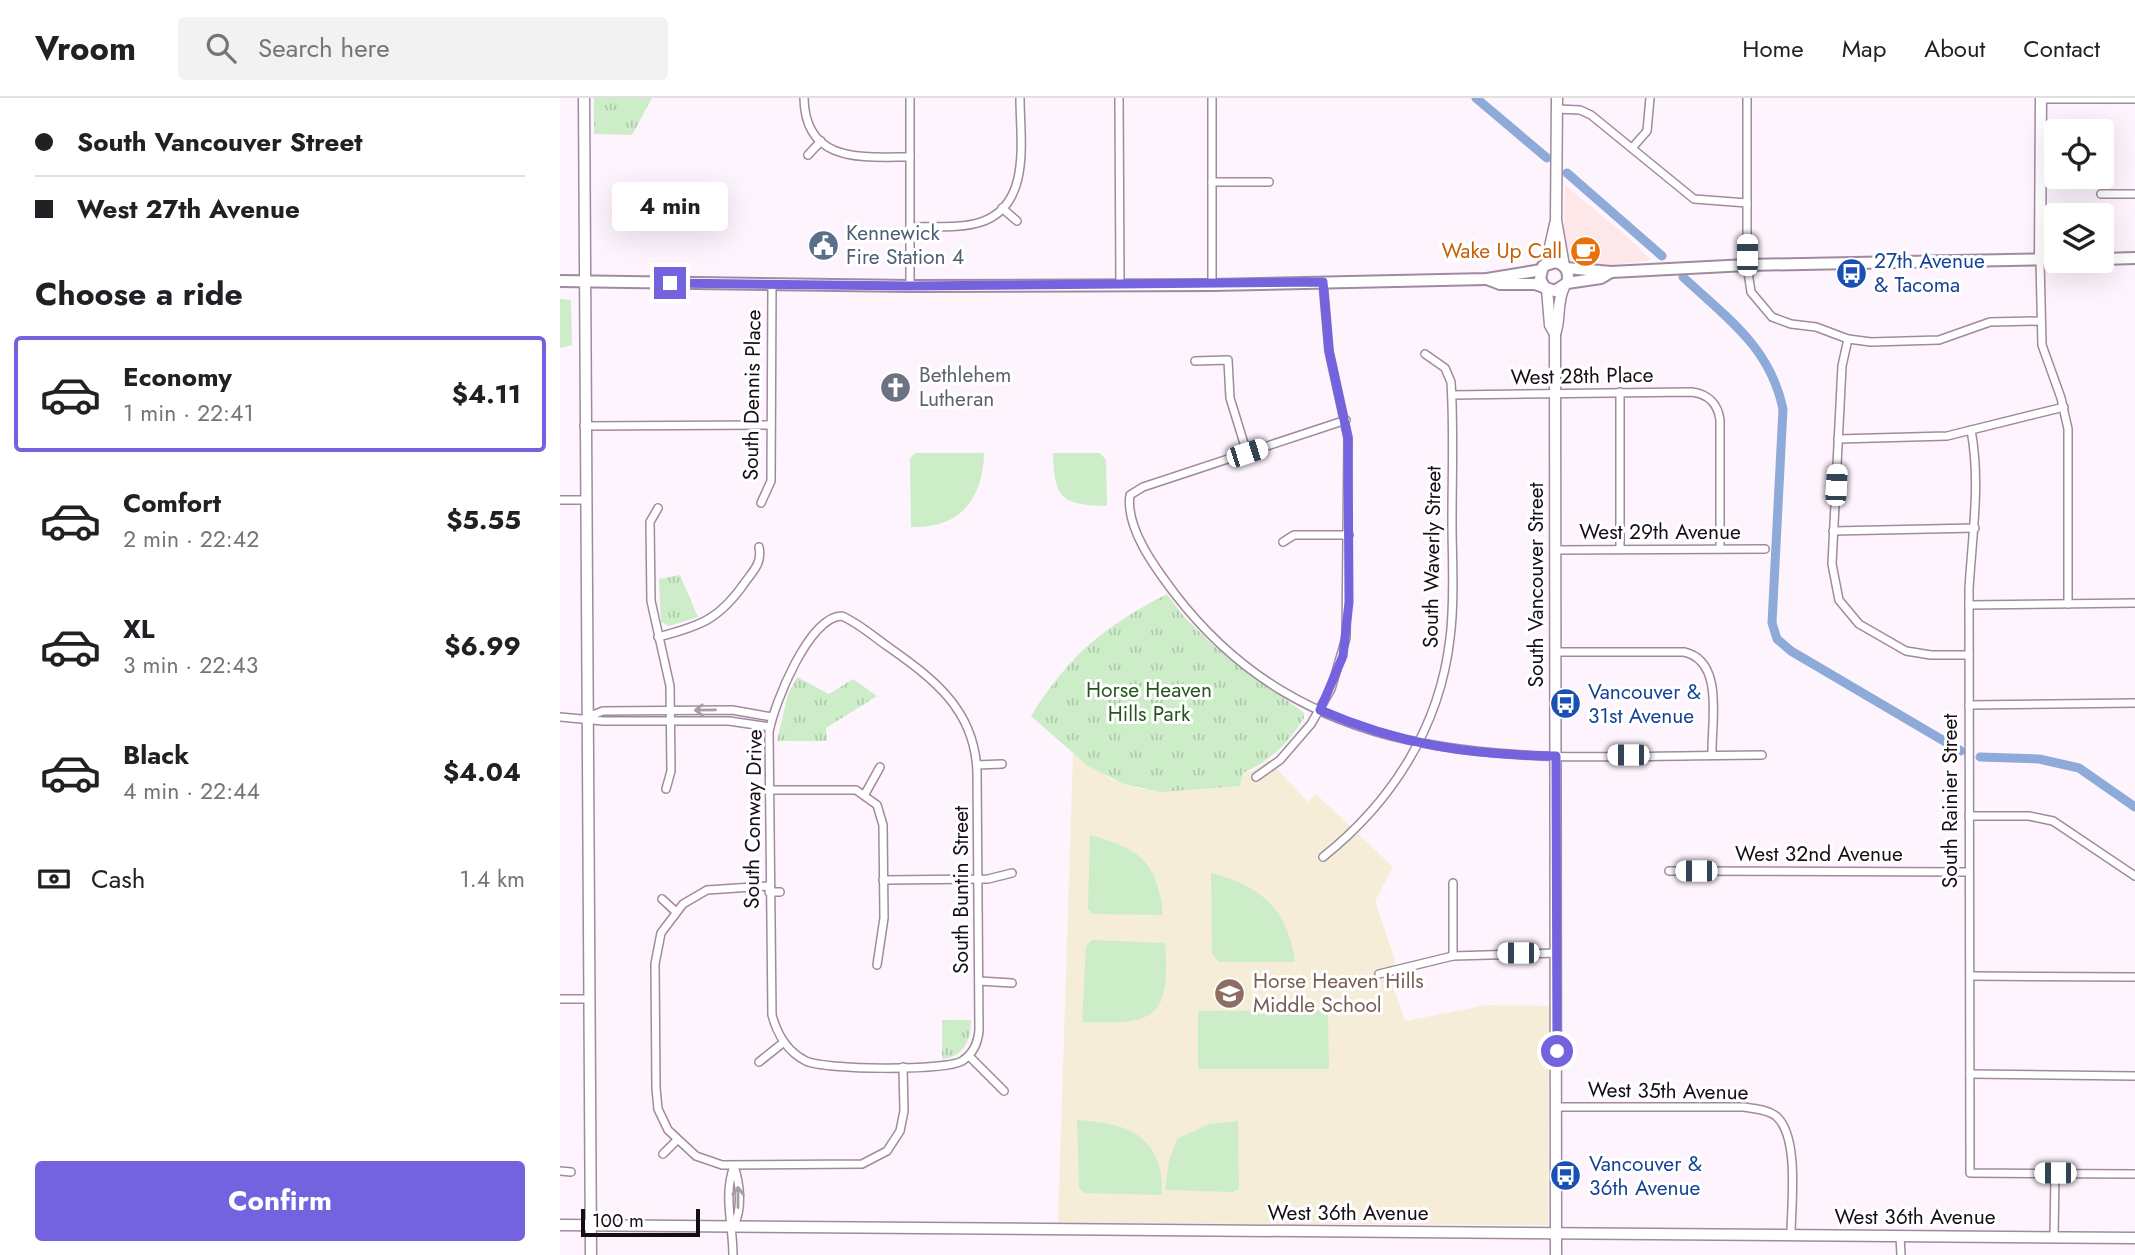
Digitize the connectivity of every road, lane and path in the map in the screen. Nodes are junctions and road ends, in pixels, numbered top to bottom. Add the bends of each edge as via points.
1 (584, 98) edge
2 (804, 98) edge
3 (910, 98) edge
4 (1020, 98) edge
5 (1119, 98) edge
6 (1212, 98) edge
7 (1557, 98) edge
8 (1650, 98) edge
9 (1747, 98) edge
10 (2041, 98) edge
11 (2135, 99) edge
12 (1557, 110) junction
13 (821, 141) junction
14 (1632, 149) junction
15 (808, 155) dead end
16 (910, 157) junction
17 (1269, 181) dead end
18 (1212, 183) junction
19 (2101, 194) dead end
20 (2135, 194) edge
21 (1746, 202) junction
22 (1002, 208) junction
23 (1017, 220) dead end
24 (1556, 220) junction
25 (910, 227) junction
26 (2114, 258) edge
27 (2135, 258) edge
28 (2040, 260) junction
29 (2044, 260) edge
30 (1747, 265) junction
31 (1565, 267) junction
32 (1543, 268) junction
33 (1611, 272) junction
34 (1487, 279) junction
35 (560, 281) edge
36 (584, 282) junction
37 (1323, 282) junction
38 (772, 285) junction
39 (1120, 285) junction
40 (1212, 285) junction
41 (1566, 285) junction
42 (910, 286) junction
43 (1546, 289) junction
44 (2040, 321) junction
45 (1555, 334) junction
46 (1848, 339) junction
47 (1425, 354) dead end
48 (1195, 360) dead end
49 (1619, 392) junction
50 (1452, 395) junction
51 (1555, 395) junction
52 (2064, 407) junction
53 (1346, 420) junction
54 (771, 425) junction
55 (584, 426) junction
56 (1971, 430) junction
57 (1838, 439) junction
58 (1247, 453) junction
59 (560, 500) edge
60 (585, 500) junction
61 (761, 503) dead end
62 (658, 508) dead end
63 (1975, 528) junction
64 (1833, 531) junction
65 (1349, 535) junction
66 (1283, 542) dead end
67 (759, 547) dead end
68 (1620, 549) junction
69 (1720, 549) junction
70 (1765, 549) dead end
71 (1555, 550) junction
72 (2135, 603) edge
73 (2067, 604) junction
74 (1969, 605) junction
75 (658, 637) junction
76 (1556, 652) junction
77 (1969, 655) junction
78 (2135, 703) edge
79 (1969, 705) junction
80 (1320, 710) junction
81 (671, 711) junction
82 (560, 717) edge
83 (772, 717) junction
84 (587, 718) junction
85 (671, 721) junction
86 (966, 724) joint
87 (770, 727) junction
88 (1419, 744) junction
89 (1712, 755) junction
90 (1762, 755) dead end
91 (1556, 756) junction
92 (1002, 764) dead end
93 (977, 765) junction
94 (880, 767) dead end
95 (1256, 777) dead end
96 (666, 789) dead end
97 (768, 790) junction
98 (865, 794) junction
99 (1969, 816) junction
100 (1323, 857) dead end
101 (1669, 871) dead end
102 (1969, 872) junction
103 (1012, 873) dead end
104 (2135, 876) edge
105 (978, 879) junction
106 (883, 880) junction
107 (1453, 883) dead end
108 (769, 889) junction
109 (780, 892) dead end
110 (662, 898) dead end
111 (675, 911) junction
112 (1556, 953) junction
113 (1453, 956) junction
114 (877, 965) dead end
115 (1379, 974) dead end
116 (1970, 976) junction
117 (2135, 977) edge
118 (979, 981) junction
119 (1012, 983) dead end
120 (655, 995) junction
121 (664, 995) dead end
122 (560, 999) edge
123 (589, 999) junction
124 (783, 1042) junction
125 (969, 1056) junction
126 (759, 1062) dead end
127 (903, 1067) junction
128 (1970, 1074) junction
129 (2135, 1076) edge
130 (1004, 1091) dead end
131 (1557, 1107) junction
132 (676, 1141) junction
133 (663, 1154) dead end
134 (734, 1166) junction
135 (560, 1171) edge
136 (571, 1172) dead end
137 (2055, 1173) junction
138 (2135, 1174) edge
139 (560, 1225) edge
140 (592, 1227) junction
141 (733, 1228) junction
142 (1556, 1233) junction
143 (1791, 1235) junction
144 (1900, 1236) junction
145 (2054, 1237) junction
146 (2135, 1238) edge
147 (592, 1255) edge
148 (733, 1255) edge
149 (1556, 1255) edge
150 (1901, 1255) edge

1 - 36 street
2 - 13 street via 806,119
3 - 16 street
4 - 22 street via 1020,174 1018,186
5 - 39 street
6 - 18 street
7 - 12 street
8 - 14 street via 1647,131
9 - 21 street
10 - 11 street
10 - 28 street
12 - 14 street via 1591,115
12 - 24 street
13 - 15 street
13 - 16 street via 853,157
14 - 21 street via 1694,199
16 - 25 street
17 - 18 street
18 - 40 street
19 - 20 street
21 - 30 street
22 - 23 street
22 - 25 street via 981,222
24 - 31 street
24 - 32 street
25 - 42 street
26 - 27 main road
28 - 29 main road
28 - 30 main road
28 - 44 street
30 - 33 main road
30 - 46 street via 1751,292 1772,317
31 - 32 main road via 1555,262
31 - 33 main road
31 - 41 main road
32 - 34 main road
32 - 43 main road via 1539,279
33 - 41 main road
34 - 37 main road
34 - 43 main road
35 - 36 main road
36 - 38 main road
36 - 55 street
37 - 40 main road
37 - 53 street via 1329,351
38 - 42 main road
38 - 54 street, South Dennis Place
39 - 40 main road
39 - 42 main road
41 - 43 main road via 1555,291
41 - 45 street, South Vancouver Street via 1559,298
43 - 45 street, South Vancouver Street
44 - 46 street via 1990,322 1939,340
44 - 52 street via 2045,358
45 - 51 street, South Vancouver Street
46 - 57 street via 1842,360
47 - 50 street, South Waverly Street via 1445,368
48 - 58 street via 1228,360 1230,398
49 - 51 street, West 28th Place
49 - 68 street
49 - 69 street, West 28th Place via 1692,392 1711,400 1720,420
50 - 51 street, West 28th Place
50 - 88 street, South Waverly Street via 1451,630 1438,696
51 - 71 street, South Vancouver Street
52 - 56 street
52 - 73 street
53 - 58 street
53 - 65 street
54 - 55 street
54 - 61 street, South Dennis Place via 771,481
55 - 60 street
56 - 57 street via 1938,437
56 - 63 street, South Rainier Street
57 - 64 street
58 - 80 street via 1143,487 1130,495 1131,513 1143,544 1193,615 1256,671
59 - 60 street
60 - 84 street
62 - 75 street via 650,522 651,601
63 - 64 street
63 - 74 street, South Rainier Street
64 - 77 street via 1835,588 1852,618 1906,651
65 - 66 street via 1294,535
65 - 80 street via 1346,638 1337,674
67 - 75 street via 759,563 720,613 700,625
68 - 69 street, West 29th Avenue
68 - 71 street, West 29th Avenue
69 - 70 street, West 29th Avenue
71 - 76 street, South Vancouver Street
72 - 73 street
73 - 74 street
74 - 77 street, South Rainier Street
75 - 81 street
76 - 89 street via 1684,652 1703,661 1711,679
76 - 91 street, South Vancouver Street
77 - 79 street, South Rainier Street
78 - 79 street
79 - 99 street, South Rainier Street
80 - 88 street
80 - 95 street via 1289,751
83 -> 81 street via 732,710
81 - 84 street via 603,711
81 - 85 street
82 - 84 street
83 - 86 street, South Conway Drive via 795,664 823,624 837,616 938,683
83 - 87 street, South Conway Drive
84 - 85 street
84 - 123 street
85 - 87 street via 729,721
85 - 96 street via 671,771
86 - 93 street, South Buntin Street
87 - 97 street, South Conway Drive
88 - 91 street via 1469,753
88 - 100 street, South Waverly Street via 1385,798
89 - 90 street
89 - 91 street
91 - 112 street, South Vancouver Street
92 - 93 street
93 - 105 street, South Buntin Street
94 - 98 street
97 - 98 street via 846,789
97 - 108 street, South Conway Drive
98 - 106 street via 881,816
99 - 102 street, South Rainier Street
99 - 104 street via 2029,816 2053,821
101 - 102 street, West 32nd Avenue
102 - 116 street, South Rainier Street
103 - 105 street
105 - 106 street
105 - 118 street, South Buntin Street
106 - 114 street
107 - 113 street
108 - 109 street
108 - 111 street via 708,890
108 - 124 street, South Conway Drive via 770,1003
110 - 111 street
111 - 120 street via 656,949
112 - 113 street
112 - 131 street, South Vancouver Street
113 - 115 street
116 - 117 street
116 - 128 street, South Rainier Street
118 - 119 street
118 - 125 street, South Buntin Street via 979,1037
120 - 121 street
120 - 132 street via 657,1099 664,1124
122 - 123 street
123 - 140 street
124 - 126 street
124 - 127 street via 806,1061 825,1066
125 - 127 street via 951,1066
125 - 130 street
127 - 134 street via 902,1121 894,1143 880,1157 849,1166
128 - 129 street
128 - 137 street, South Rainier Street via 1970,1173
131 - 142 street, South Vancouver Street
131 - 143 street, West 35th Avenue via 1744,1107 1768,1112 1777,1117 1791,1148
132 - 133 street
132 - 134 street via 708,1161
134 - 141 street via 738,1219
135 - 136 street
137 - 138 street
137 - 145 street
139 - 140 street, West 36th Avenue
140 - 141 street, West 36th Avenue
140 - 147 street
141 - 142 street, West 36th Avenue
141 - 148 street
142 - 143 street, West 36th Avenue
142 - 149 street, South Vancouver Street
143 - 144 street, West 36th Avenue
144 - 145 street, West 36th Avenue
144 - 150 street
145 - 146 street, West 36th Avenue

